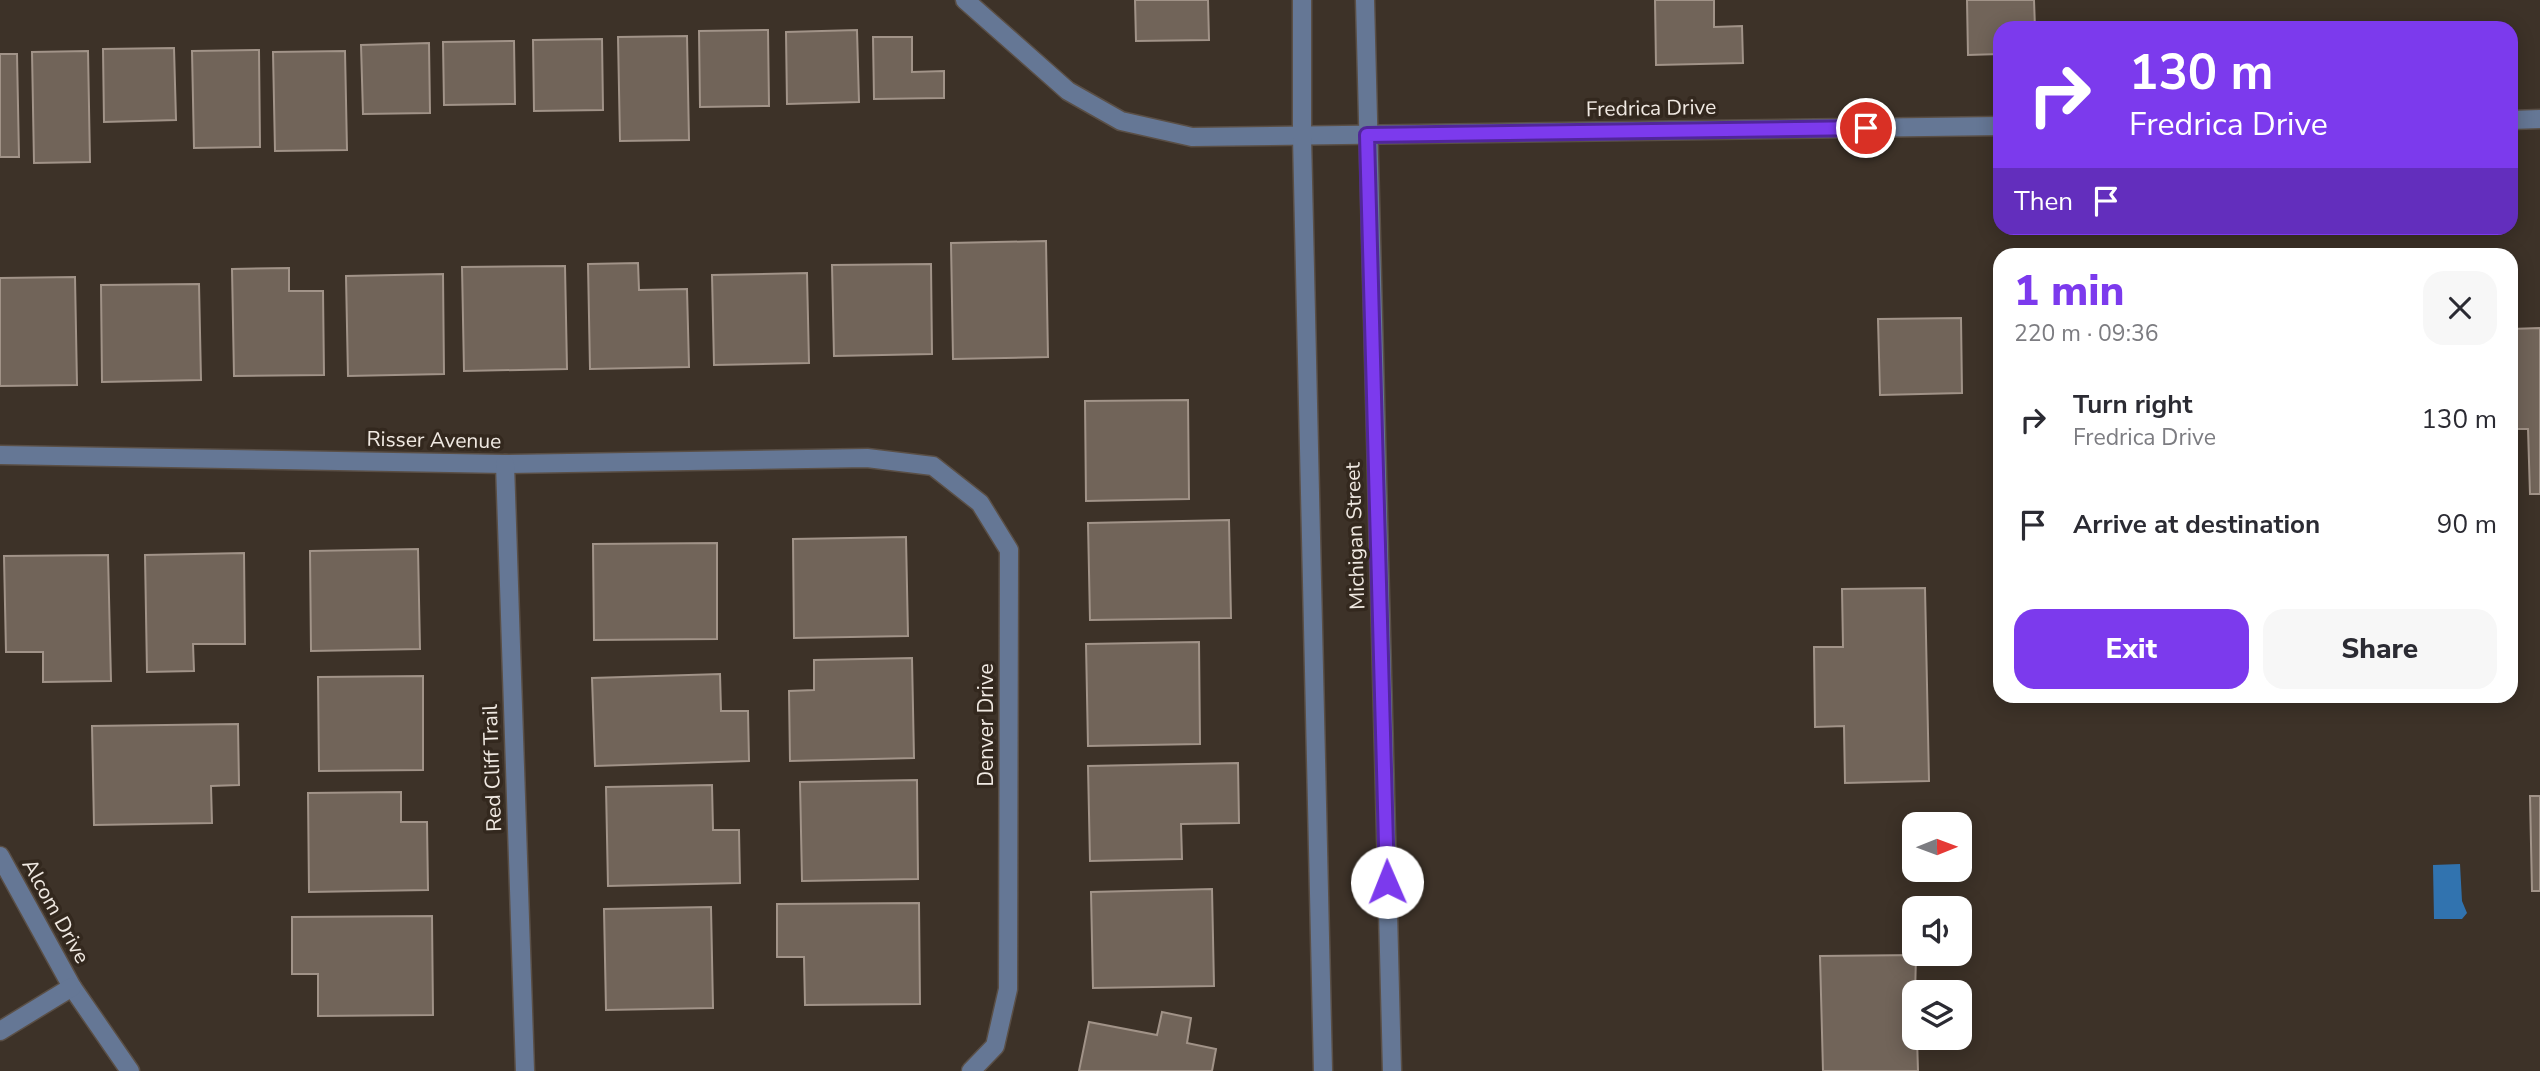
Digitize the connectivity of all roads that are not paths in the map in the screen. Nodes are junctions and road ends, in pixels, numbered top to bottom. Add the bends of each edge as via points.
1 (965, 0) edge
2 (1302, 0) edge
3 (1365, 0) edge
4 (2518, 120) edge
5 (2540, 120) edge
6 (1993, 127) edge
7 (1367, 135) junction
8 (1302, 137) junction
9 (0, 455) edge
10 (867, 458) joint
11 (505, 464) junction
12 (0, 856) edge
13 (72, 987) junction
14 (0, 1031) edge
15 (130, 1071) edge
16 (525, 1071) edge
17 (971, 1071) edge
18 (1323, 1071) edge
19 (1392, 1071) edge

1 - 8 street, Fredrica Drive via 1068,91 1121,121 1192,137
2 - 8 street, Michigan Street
3 - 7 street, Michigan Street
4 - 5 street
6 - 7 street, Fredrica Drive
7 - 8 street, Fredrica Drive
7 - 19 street, Michigan Street
8 - 18 street, Michigan Street
9 - 11 street, Risser Avenue
10 - 11 street, Risser Avenue
10 - 17 street, Denver Drive via 933,466 980,503 1009,550 1008,989 995,1046
11 - 16 street, Red Cliff Trail
12 - 13 street, Alcom Drive
13 - 14 street
13 - 15 street, Alcom Drive

